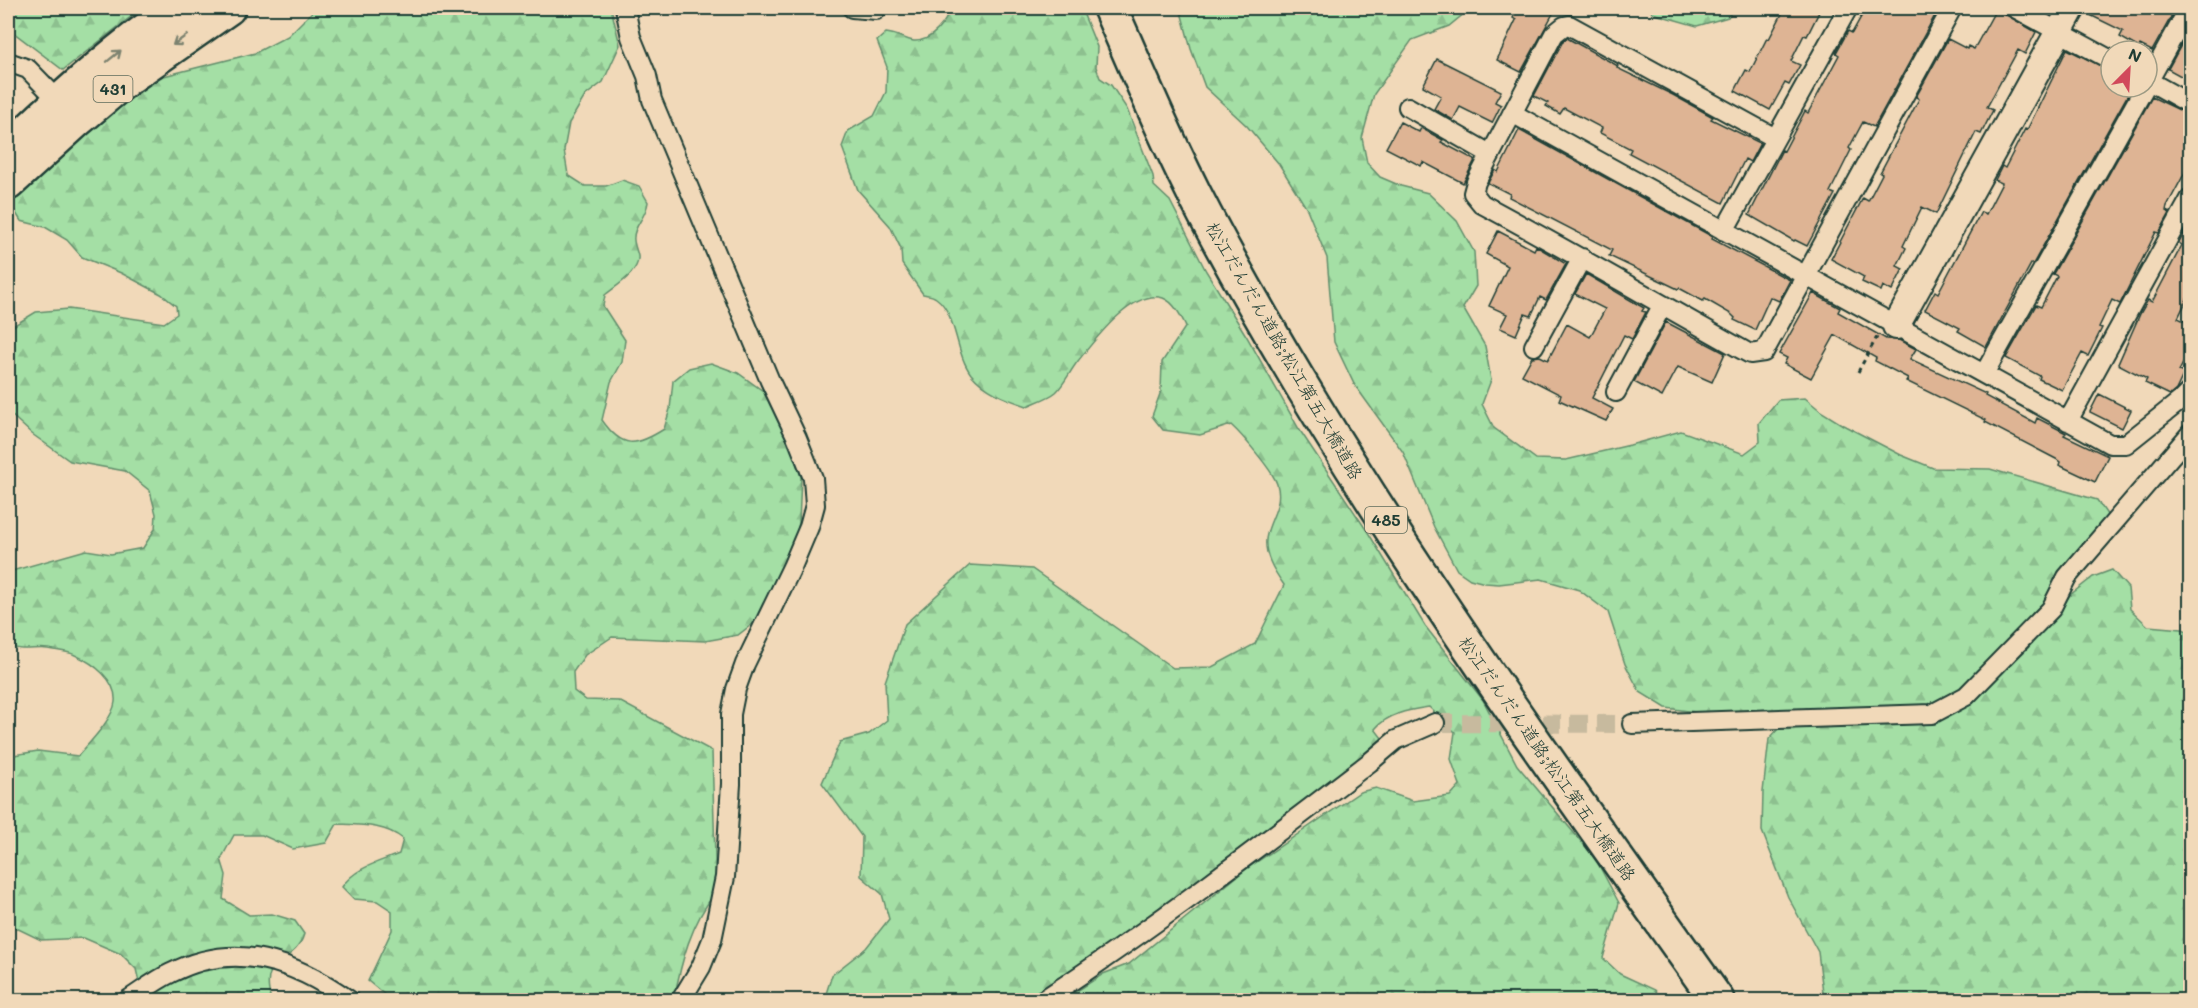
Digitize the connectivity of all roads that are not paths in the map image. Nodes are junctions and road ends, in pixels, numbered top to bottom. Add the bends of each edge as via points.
1 (177, 8) edge
2 (228, 8) edge
3 (625, 8) edge
4 (852, 8) edge
5 (1110, 8) edge
6 (1848, 8) edge
7 (1952, 8) edge
8 (2015, 8) edge
9 (2072, 8) edge
10 (2189, 8) edge
11 (876, 10) dead end
12 (2059, 31) junction
13 (2099, 53) edge
14 (8, 62) edge
15 (2159, 62) edge
16 (2159, 89) edge
17 (2138, 99) edge
18 (59, 101) junction
19 (2190, 104) edge
20 (1408, 107) dead end
21 (1512, 113) junction
22 (1775, 138) junction
23 (8, 150) edge
24 (1490, 154) junction
25 (8, 183) edge
26 (2190, 199) edge
27 (1724, 231) junction
28 (1582, 258) junction
29 (1806, 276) junction
30 (1662, 306) junction
31 (1891, 323) junction
32 (1534, 346) dead end
33 (1984, 374) junction
34 (2190, 391) edge
35 (1616, 392) dead end
36 (2068, 421) junction
37 (2190, 434) edge
38 (1435, 723) tunnel mouth
39 (1632, 724) tunnel mouth
40 (128, 1000) edge
41 (349, 1000) edge
42 (681, 1000) edge
43 (1043, 1000) edge
44 (1717, 1000) edge

18 -> 1 highway, 431
2 -> 25 highway, 431 via 125,80
3 - 42 street via 652,100 797,438 813,478 815,499 809,527 736,688 731,714 725,877 712,940
4 - 11 street
5 - 44 highway, 松江だんだん道路;松江第五大橋道路 / 485 via 1205,214 1355,474 1463,640
6 - 22 street
7 - 29 street
8 - 12 street
9 - 12 street
10 - 15 street
12 - 13 street
12 - 31 street
14 - 18 street via 28,69
16 - 19 street
17 - 33 street
18 - 23 highway, 431
20 - 24 street
21 - 22 street via 1554,34 1569,25
21 - 24 street
21 - 27 street
22 - 27 street
24 - 28 street via 1473,188 1476,199
26 - 36 street
27 - 29 street
28 - 30 street
28 - 32 street
29 - 30 street via 1764,352 1750,354
29 - 31 street
30 - 35 street
31 - 33 street
33 - 36 street
34 - 36 street via 2126,444 2110,444
37 - 39 street via 2067,577 2051,609 1966,696 1946,708 1932,714
38 - 43 street via 1396,740 1105,960
40 - 41 street via 171,973 203,960 233,955 288,968

